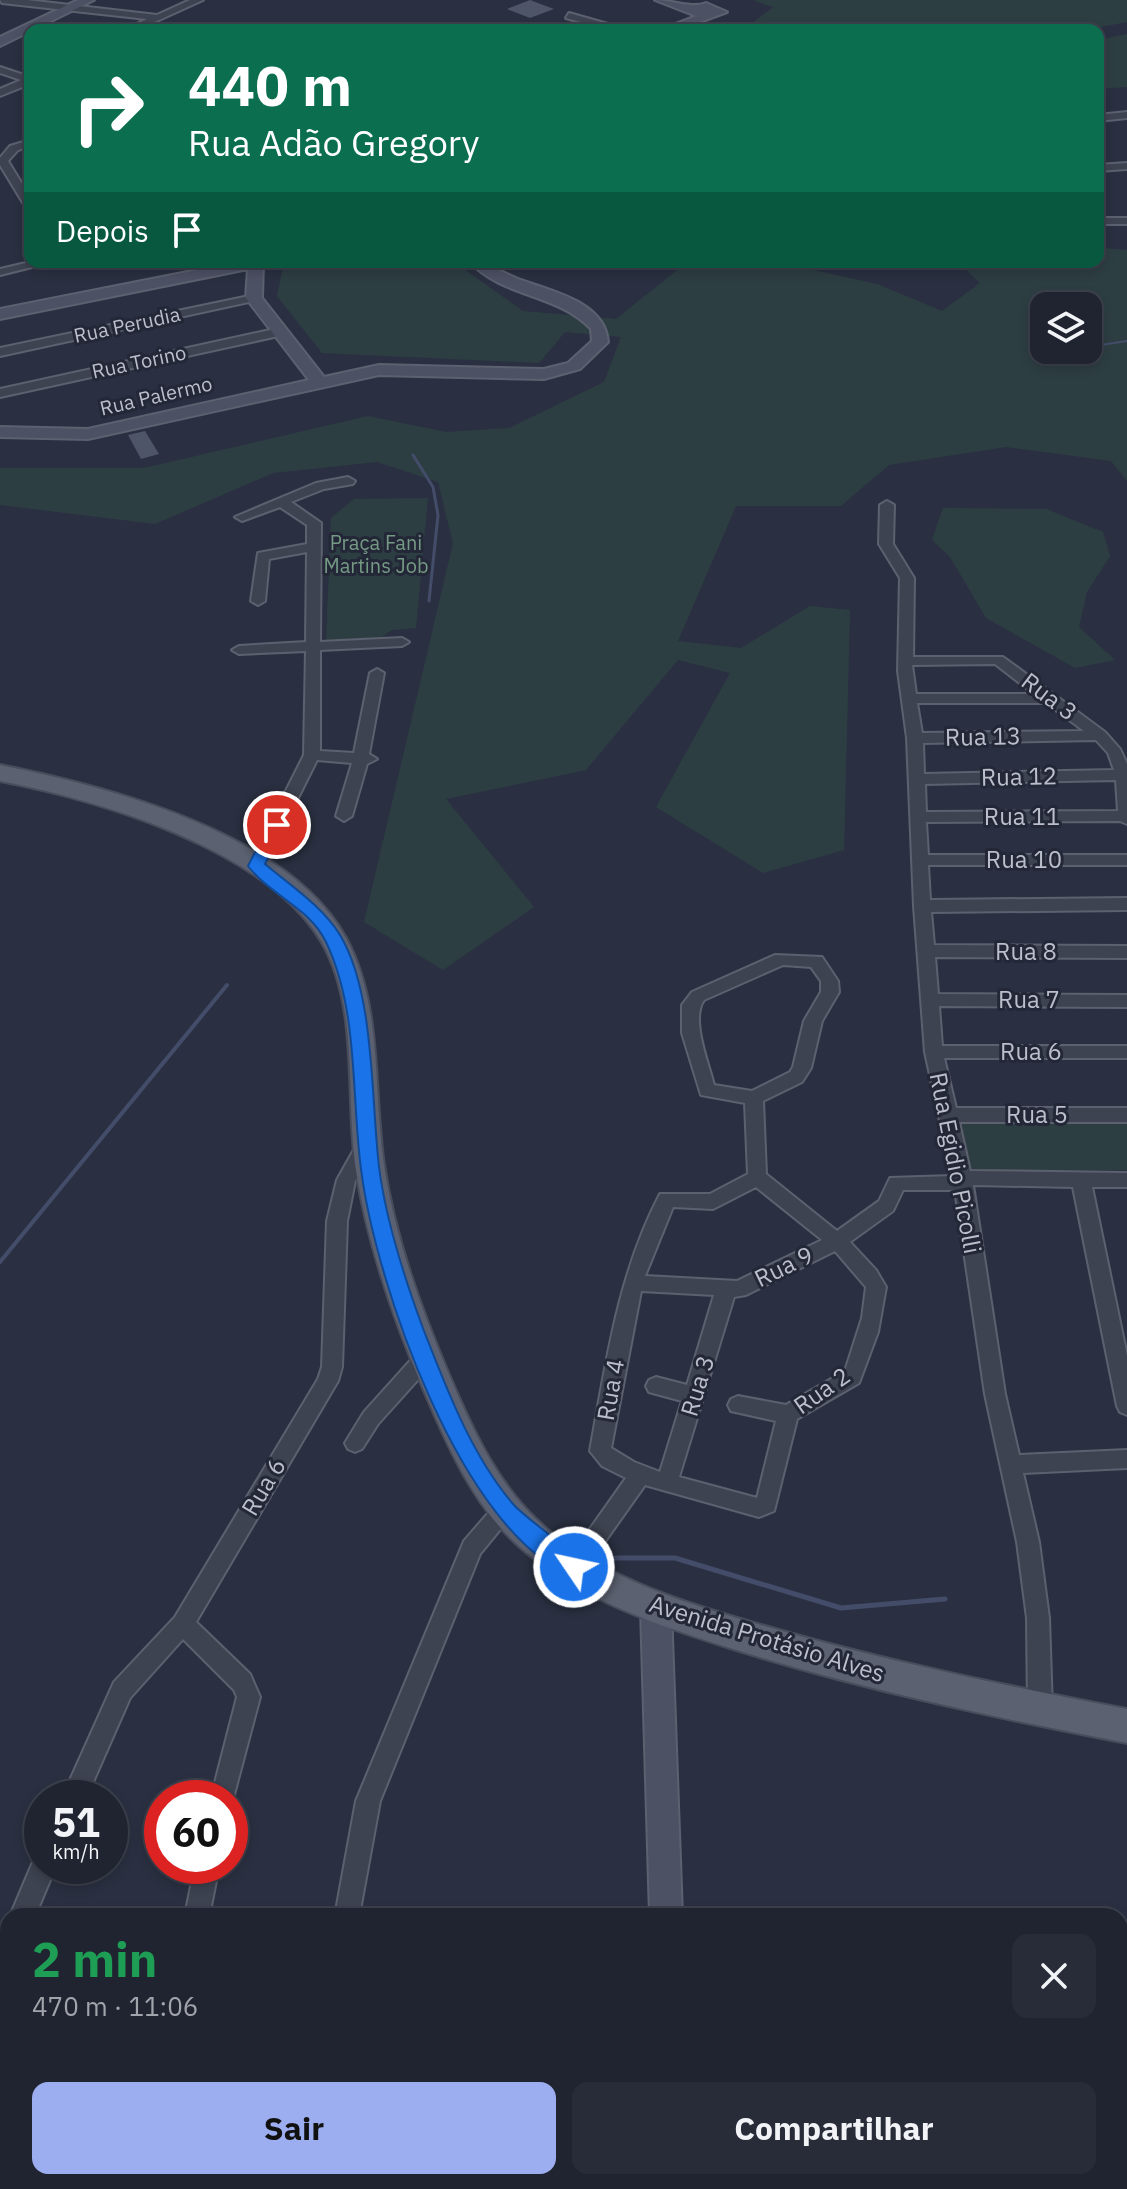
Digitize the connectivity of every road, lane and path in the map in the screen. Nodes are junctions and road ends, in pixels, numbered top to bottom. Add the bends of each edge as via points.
1 (2, 0) edge
2 (88, 0) edge
3 (198, 0) edge
4 (661, 0) edge
5 (68, 10) junction
6 (709, 10) edge
7 (569, 16) dead end
8 (155, 17) junction
9 (36, 24) edge
10 (141, 24) edge
11 (598, 24) edge
12 (679, 24) edge
13 (24, 29) edge
14 (2, 39) edge
15 (0, 70) edge
16 (24, 78) edge
17 (24, 83) edge
18 (0, 93) edge
19 (1127, 115) edge
20 (1104, 117) edge
21 (24, 145) edge
22 (1127, 166) edge
23 (1104, 168) edge
24 (24, 196) edge
25 (1104, 221) edge
26 (1127, 221) edge
27 (24, 267) edge
28 (226, 268) edge
29 (256, 268) edge
30 (487, 268) edge
31 (0, 272) edge
32 (254, 298) junction
33 (0, 314) edge
34 (279, 332) junction
35 (0, 352) edge
36 (319, 382) junction
37 (0, 393) edge
38 (0, 432) edge
39 (348, 481) dead end
40 (281, 502) junction
41 (887, 505) dead end
42 (242, 517) dead end
43 (314, 547) junction
44 (258, 601) dead end
45 (402, 642) dead end
46 (315, 647) junction
47 (239, 650) dead end
48 (907, 661) junction
49 (377, 673) dead end
50 (1051, 698) junction
51 (908, 699) junction
52 (1100, 735) junction
53 (915, 738) junction
54 (312, 755) junction
55 (365, 758) junction
56 (0, 773) edge
57 (1123, 775) junction
58 (915, 779) junction
59 (344, 816) dead end
60 (919, 817) junction
61 (1127, 817) edge
62 (261, 857) junction
63 (921, 860) junction
64 (1127, 860) edge
65 (1127, 904) edge
66 (922, 906) junction
67 (926, 951) junction
68 (1127, 952) edge
69 (931, 1000) junction
70 (1127, 1001) edge
71 (934, 1052) junction
72 (1127, 1052) edge
73 (754, 1098) junction
74 (946, 1115) junction
75 (1127, 1115) edge
76 (367, 1144) junction
77 (757, 1177) junction
78 (1081, 1179) junction
79 (962, 1180) junction
80 (1127, 1180) edge
81 (836, 1242) junction
82 (635, 1283) junction
83 (726, 1289) junction
84 (425, 1358) junction
85 (656, 1386) dead end
86 (695, 1396) junction
87 (738, 1405) dead end
88 (1127, 1406) edge
89 (788, 1414) junction
90 (355, 1443) dead end
91 (1127, 1459) edge
92 (1013, 1464) junction
93 (641, 1474) junction
94 (667, 1483) junction
95 (505, 1510) junction
96 (574, 1567) junction
97 (656, 1609) junction
98 (183, 1624) junction
99 (1040, 1710) junction
100 (1127, 1726) edge
101 (82, 1780) edge
102 (228, 1780) edge
103 (36, 1884) edge
104 (203, 1884) edge
105 (26, 1908) edge
106 (199, 1908) edge
107 (348, 1908) edge
108 (666, 1908) edge

1 - 5 street
2 - 5 main road
3 - 8 street
4 - 6 main road
5 - 8 street
5 - 9 main road
6 - 12 main road
7 - 11 street
8 - 10 street
13 - 14 main road
15 - 16 street
17 - 18 street
19 - 20 street
21 - 24 street via 3,161
22 - 23 street
25 - 26 street
27 - 31 street
28 - 33 main road
29 - 32 main road
30 - 36 main road, Rua Palermo via 520,287 578,307 599,328 600,342 574,366 544,374 495,376 407,368
32 - 34 main road
32 - 35 street, Rua Perudia
34 - 36 main road
34 - 37 street, Rua Torino
36 - 38 main road, Rua Palermo via 88,434
39 - 40 street
40 - 42 street
40 - 43 street via 314,523
41 - 48 street, Rua Egidio Picolli via 886,542 907,578
43 - 44 street via 263,556
43 - 46 street
45 - 46 street
46 - 47 street
46 - 54 street
48 - 50 street, Rua 3 via 998,660
48 - 51 street, Rua Egidio Picolli
49 - 55 street
50 - 51 street
50 - 52 street, Rua 3
51 - 53 street, Rua Egidio Picolli
52 - 53 street, Rua 13
52 - 57 street, Rua 3 via 1115,752
53 - 58 street, Rua Egidio Picolli
54 - 55 street
54 - 62 street
55 - 59 street
56 - 62 main road via 98,795 226,850
57 - 58 street, Rua 12
57 - 61 street, Rua 3
58 - 60 street, Rua Egidio Picolli
60 - 61 street, Rua 11
60 - 63 street, Rua Egidio Picolli
62 - 76 main road, Avenida Protásio Alves via 333,938 356,1008
63 - 64 street, Rua 10
63 - 66 street, Rua Egidio Picolli
65 - 66 street
66 - 67 street, Rua Egidio Picolli
67 - 68 street, Rua 8
67 - 69 street, Rua Egidio Picolli
69 - 70 street, Rua 7
69 - 71 street, Rua Egidio Picolli
71 - 72 street, Rua 6
71 - 74 street, Rua Egidio Picolli
73 - 73 street via 796,1077 802,1068 813,1021 830,992 816,961 777,960 698,996 691,1005 691,1033 707,1090
73 - 77 street
74 - 75 street, Rua 5
74 - 79 street, Rua Egidio Picolli
76 - 84 main road, Avenida Protásio Alves via 387,1247
76 - 98 street, Rua 6 via 346,1180 337,1221 331,1373
77 - 81 street
77 - 82 street via 713,1202 667,1199 646,1236
78 - 79 street
78 - 80 street
78 - 88 street
79 - 81 street, Rua 9 via 897,1183 886,1206
79 - 92 street, Rua Egidio Picolli via 992,1379
81 - 83 street, Rua 9 via 739,1289
81 - 89 street, Rua 2 via 872,1278 878,1293 852,1377
82 - 83 street, Rua 9
82 - 93 street, Rua 4 via 620,1327 600,1451 604,1458
83 - 86 street, Rua 3
84 - 90 street
84 - 95 main road, Avenida Protásio Alves via 463,1446
85 - 86 street
86 - 94 street, Rua 3
87 - 89 street
89 - 94 street, Rua 2 via 763,1507
91 - 92 street
92 - 99 street, Rua Egidio Picolli via 1038,1618
93 - 94 street
93 - 96 street
95 - 96 main road, Avenida Protásio Alves
95 - 107 street via 472,1548 368,1801
96 - 97 main road, Avenida Protásio Alves
97 - 99 main road, Avenida Protásio Alves via 800,1653
97 - 108 main road
98 - 101 street, Rua 6 via 122,1690
98 - 102 street via 242,1682 249,1697
99 - 100 main road, Avenida Protásio Alves
103 - 105 street
104 - 106 street

